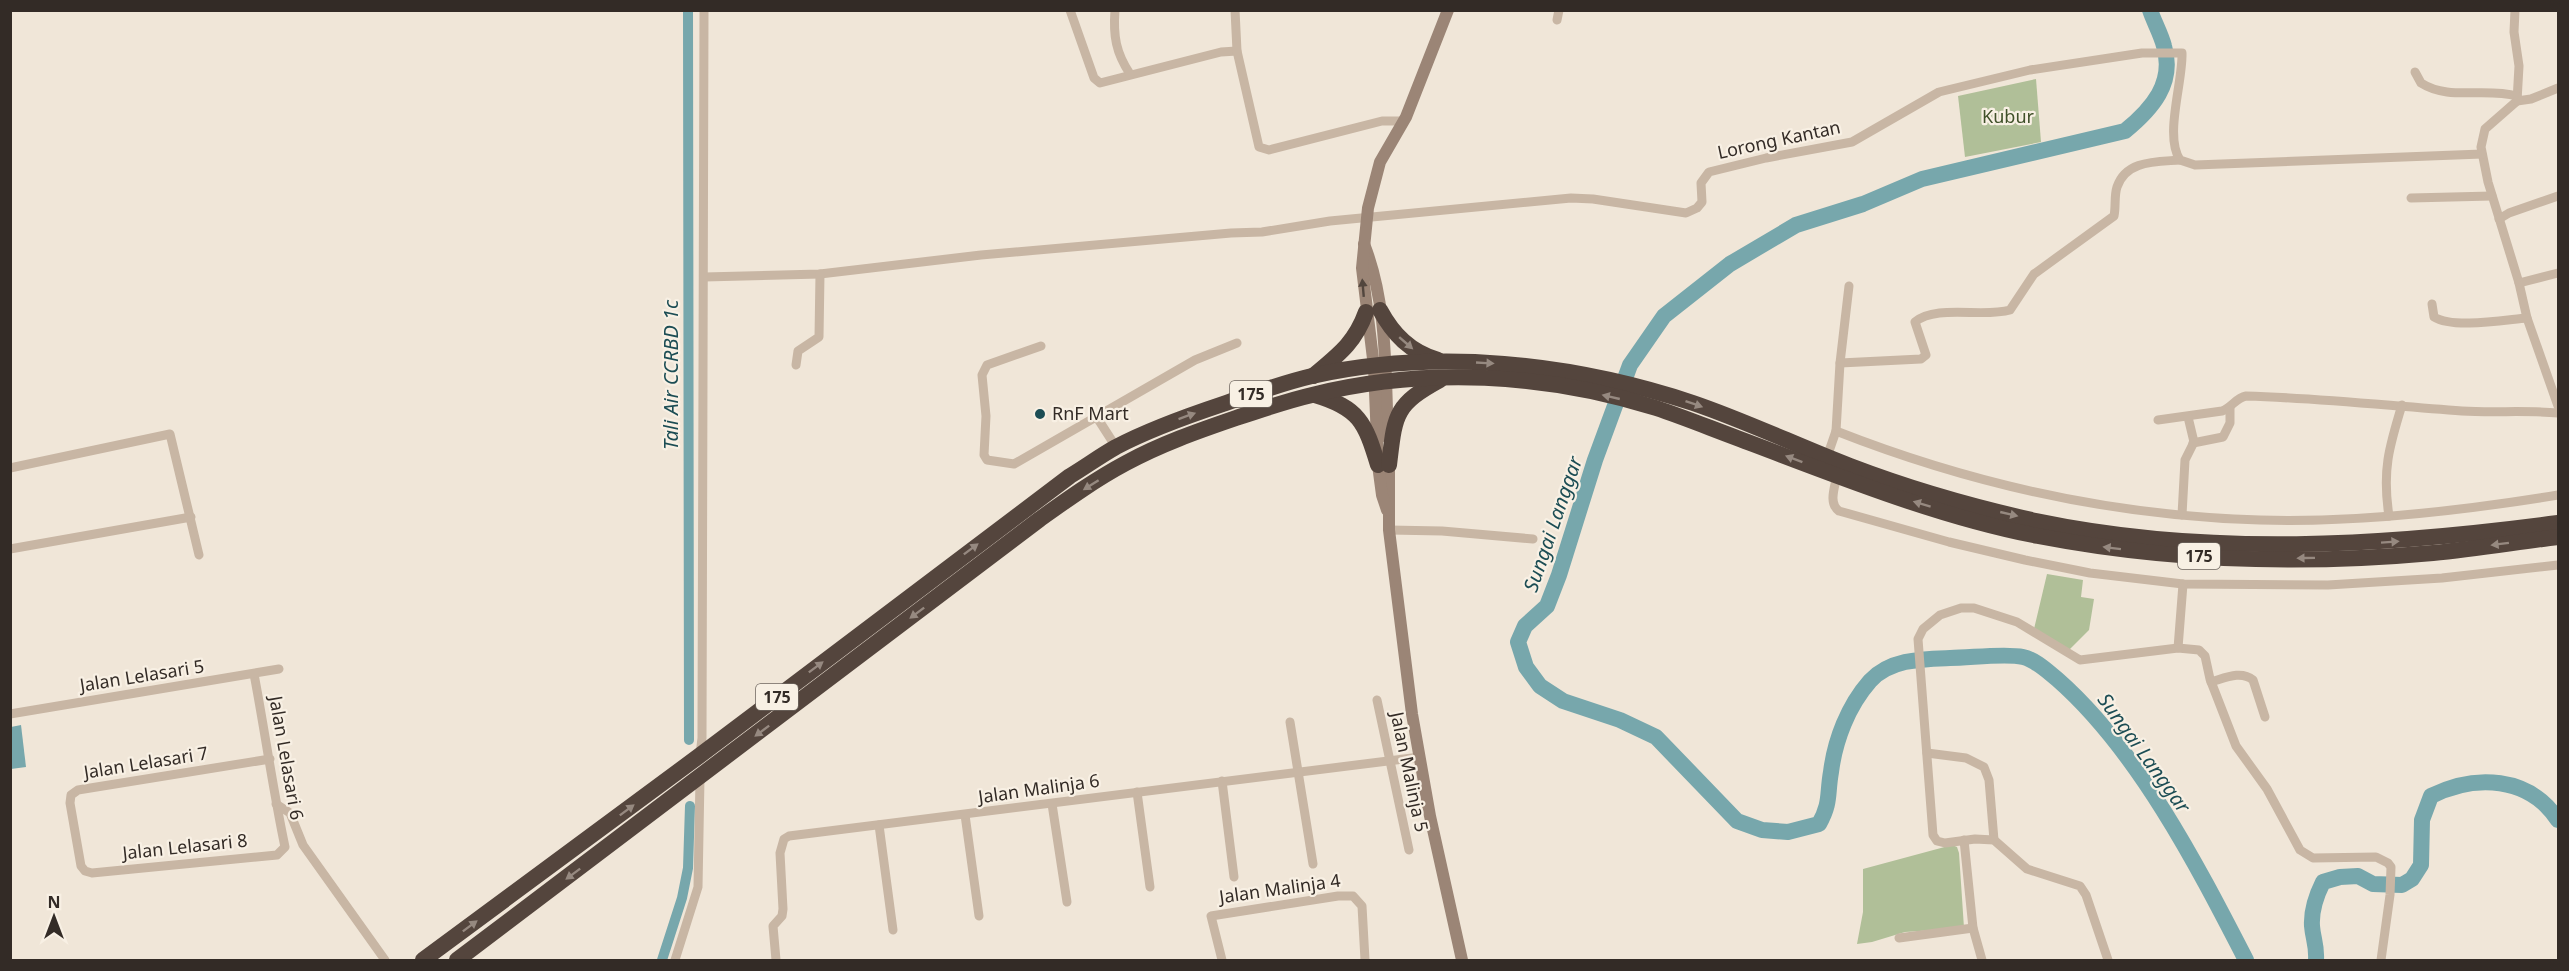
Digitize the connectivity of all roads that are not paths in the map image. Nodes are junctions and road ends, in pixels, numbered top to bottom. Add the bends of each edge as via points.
1 (704, 10) edge
2 (1070, 10) edge
3 (1115, 10) edge
4 (1235, 10) edge
5 (1448, 10) edge
6 (2515, 10) edge
7 (1237, 51) junction
8 (2415, 72) dead end
9 (1130, 74) junction
10 (2559, 88) edge
11 (2517, 99) junction
12 (1403, 121) junction
13 (2482, 154) junction
14 (2180, 160) junction
15 (2492, 196) junction
16 (2559, 196) edge
17 (2411, 198) dead end
18 (1366, 217) junction
19 (2499, 219) junction
20 (2559, 273) edge
21 (819, 274) junction
22 (704, 277) junction
23 (2519, 283) junction
24 (1849, 286) dead end
25 (2432, 304) dead end
26 (1373, 311) junction
27 (2527, 318) junction
28 (1237, 343) dead end
29 (1041, 346) dead end
30 (1840, 363) junction
31 (796, 365) dead end
32 (1445, 369) junction
33 (1380, 375) junction
34 (1312, 376) junction
35 (2557, 392) edge
36 (1313, 394) junction
37 (1636, 394) junction
38 (2402, 405) junction
39 (2559, 406) edge
40 (2230, 408) junction
41 (2559, 413) edge
42 (1096, 416) junction
43 (2188, 417) junction
44 (2157, 420) dead end
45 (1836, 431) junction
46 (2193, 443) junction
47 (1116, 447) junction
48 (1827, 457) junction
49 (1384, 465) junction
50 (10, 468) edge
51 (1837, 476) junction
52 (2559, 495) edge
53 (2182, 515) junction
54 (2389, 516) junction
55 (190, 517) junction
56 (2559, 523) edge
57 (1389, 530) junction
58 (2559, 537) edge
59 (1533, 539) dead end
60 (10, 549) edge
61 (199, 555) dead end
62 (2559, 565) edge
63 (2183, 584) junction
64 (2178, 648) junction
65 (279, 669) dead end
66 (254, 674) junction
67 (2211, 682) junction
68 (1377, 700) dead end
69 (10, 714) edge
70 (2265, 717) dead end
71 (1290, 722) dead end
72 (1927, 753) junction
73 (699, 756) junction
74 (1420, 757) junction
75 (270, 759) junction
76 (1390, 761) junction
77 (1299, 771) junction
78 (700, 778) junction
79 (1222, 781) junction
80 (1137, 792) junction
81 (276, 804) junction
82 (1052, 804) junction
83 (965, 815) junction
84 (879, 825) junction
85 (1964, 840) junction
86 (1994, 840) junction
87 (285, 847) joint
88 (1409, 850) dead end
89 (1313, 864) dead end
90 (85, 871) joint
91 (1234, 877) dead end
92 (1150, 887) dead end
93 (1066, 902) dead end
94 (979, 916) dead end
95 (1973, 928) junction
96 (893, 930) dead end
97 (1899, 938) dead end
98 (384, 960) edge
99 (423, 960) edge
100 (457, 960) edge
101 (675, 960) edge
102 (776, 960) edge
103 (1222, 960) edge
104 (1365, 960) edge
105 (1462, 960) edge
106 (1982, 960) edge
107 (2108, 960) edge
108 (2381, 960) edge

1 - 22 street
2 - 9 street via 1096,81 1104,83
3 - 9 street via 1118,57
4 - 7 street
5 - 12 main road
6 - 11 street
7 - 9 street
7 - 12 street via 1256,142 1264,150 1382,121
8 - 11 street via 2421,83 2444,92 2491,91
10 - 11 street via 2531,99
11 - 13 street via 2485,129
12 - 18 main road via 1380,162
13 - 14 street via 2195,165
13 - 15 street
14 - 18 street, Lorong Kantan via 2174,145 2182,53 2142,53 2030,70 1939,92 1851,142 1709,172 1701,183 1702,202 1686,213 1571,198
14 - 30 street via 2141,164 2126,172 2116,188 2114,216 2034,274 2010,310 1919,318 1915,322 1926,350 1921,359
15 - 17 street
15 - 19 street
16 - 19 street
18 - 21 street via 1262,232 1057,247
18 - 26 main road via 1362,268
19 - 23 street
20 - 23 street
21 - 22 street
21 - 31 street via 819,337 798,351
22 - 73 street
23 - 27 street
24 - 30 street
25 - 27 street via 2434,317 2439,320 2472,323
26 -> 32 highway via 1403,342
26 - 33 main road
26 - 34 highway via 1347,347
27 - 35 street
28 - 42 street via 1195,360
29 - 42 street via 987,365 982,375 987,460 1014,464
30 - 45 street
32 - 33 highway, 175
32 - 37 highway, 175 via 1508,379 1588,383
32 - 49 highway via 1397,413
33 - 34 highway, 175
33 - 36 highway, 175
33 - 49 main road
47 -> 34 highway, 175 via 1193,414
35 - 39 street
36 - 49 highway via 1337,402 1359,418
36 -> 78 highway, 175 via 1172,441 1082,490
37 -> 48 highway, 175 via 1698,405
51 -> 37 highway, 175 via 1658,408
38 - 40 street via 2246,396 2238,398
38 - 41 street
38 - 54 street via 2387,458
40 - 43 street
40 - 46 street via 2230,423 2223,437
42 - 47 street
43 - 44 street
43 - 46 street
45 - 48 street
45 - 53 street via 1948,471 2007,487
46 - 53 street via 2186,460
73 -> 47 highway, 175 via 1029,505
48 -> 56 highway, 175 via 1975,507 2058,525 2161,539 2337,545 2430,539
49 - 57 main road via 1382,495
50 - 55 street via 171,434
58 -> 51 highway, 175 via 2432,553 2336,558 2150,552 2014,531
51 - 63 street via 1834,507 1855,516 2047,564 2140,581
52 - 54 street
53 - 54 street via 2261,520
55 - 60 street
55 - 61 street
57 - 59 street
57 - 74 main road
62 - 63 street via 2339,585
63 - 64 street
64 - 67 street via 2203,652
64 - 72 street via 2080,660 2018,622 1968,608 1949,611 1923,629 1918,639
65 - 66 street, Jalan Lelasari 5
66 - 69 street, Jalan Lelasari 5
66 - 75 street, Jalan Lelasari 6
67 - 70 street via 2235,676 2253,680
67 - 108 street via 2236,746 2267,789 2300,850 2313,858 2376,857 2391,867
68 - 76 street, Jalan Malinja 5
71 - 77 street
72 - 85 street via 1933,835 1945,843
72 - 86 street via 1966,759 1984,767 1989,780
99 -> 73 highway, 175
74 - 76 street, Jalan Malinja 6
74 - 105 main road
75 - 81 street, Jalan Lelasari 6
75 - 90 street, Jalan Lelasari 7 via 78,790 71,795 70,803
76 - 77 street, Jalan Malinja 6
76 - 88 street, Jalan Malinja 5
77 - 79 street, Jalan Malinja 6
77 - 89 street
78 -> 100 highway, 175
78 - 101 street via 698,887
79 - 80 street, Jalan Malinja 6
79 - 91 street
80 - 82 street, Jalan Malinja 6
80 - 92 street
81 - 87 street, Jalan Lelasari 6
81 - 98 street via 290,813 303,845
82 - 83 street, Jalan Malinja 6
82 - 93 street
83 - 84 street, Jalan Malinja 6
83 - 94 street
84 - 96 street
84 - 102 street, Jalan Malinja 6 via 784,839 780,852 783,909 773,926
85 - 86 street
85 - 95 street
86 - 107 street via 2026,869 2084,889
87 - 90 street, Jalan Lelasari 8 via 276,855
95 - 97 street
95 - 106 street
103 - 104 street, Jalan Malinja 4 via 1211,915 1353,896 1362,906

